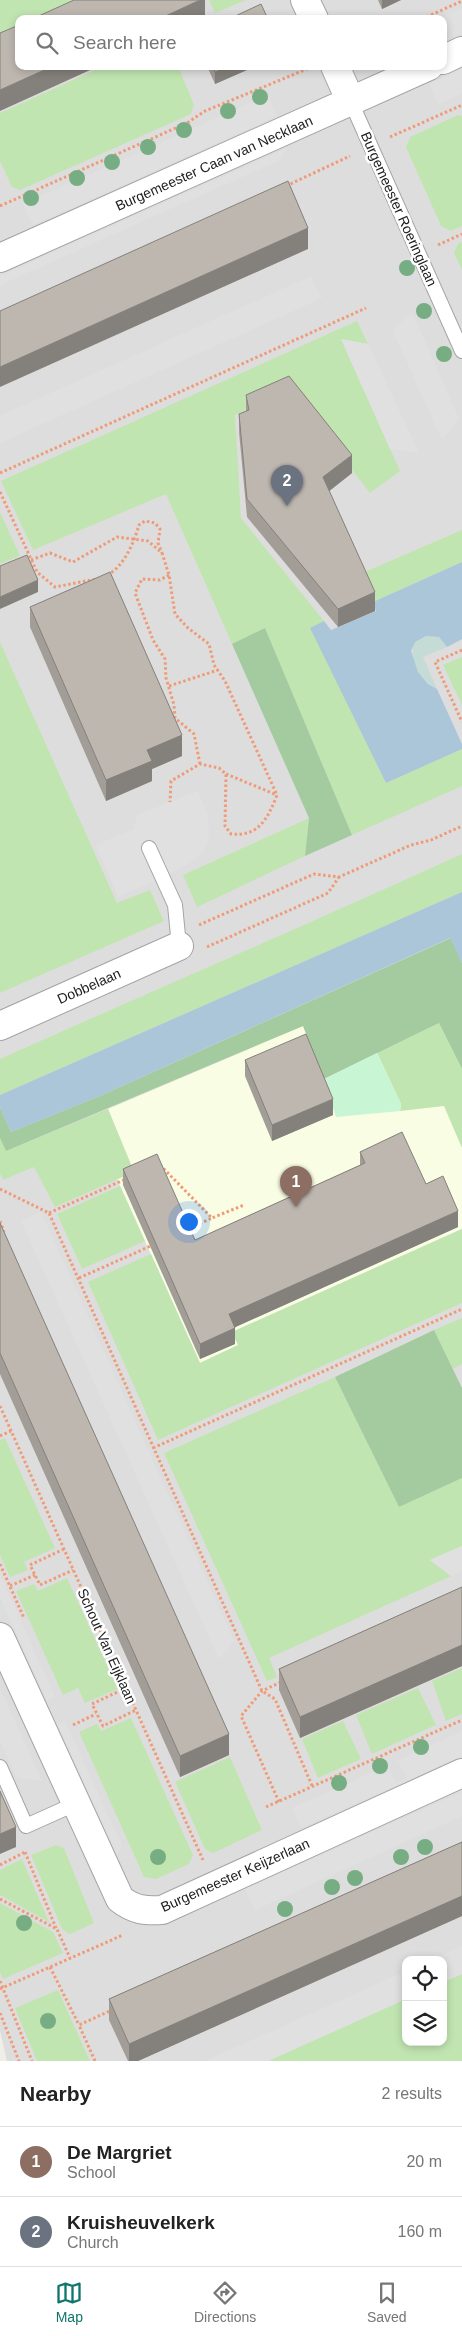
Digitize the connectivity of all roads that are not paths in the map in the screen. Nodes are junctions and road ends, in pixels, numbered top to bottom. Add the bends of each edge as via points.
1 (305, 0) edge
2 (312, 15) edge
3 (462, 51) edge
4 (447, 58) edge
5 (337, 70) edge
6 (420, 70) edge
7 (351, 102) junction
8 (0, 258) edge
9 (462, 351) edge
10 (149, 848) dead end
11 (179, 946) joint
12 (0, 1026) edge
13 (0, 1637) edge
14 (0, 1767) edge
15 (462, 1773) edge
16 (75, 1804) junction

1 - 2 street
3 - 4 street
5 - 7 street, Burgemeester Roeringlaan
6 - 7 street, Burgemeester Caan van Necklaan
7 - 8 street, Burgemeester Caan van Necklaan
7 - 9 lane, Burgemeester Roeringlaan
10 - 11 lane via 175,905
11 - 12 street, Dobbelaan
13 - 16 street
14 - 16 lane via 26,1826
15 - 16 street, Burgemeester Keijzerlaan via 162,1910 131,1908 120,1899

